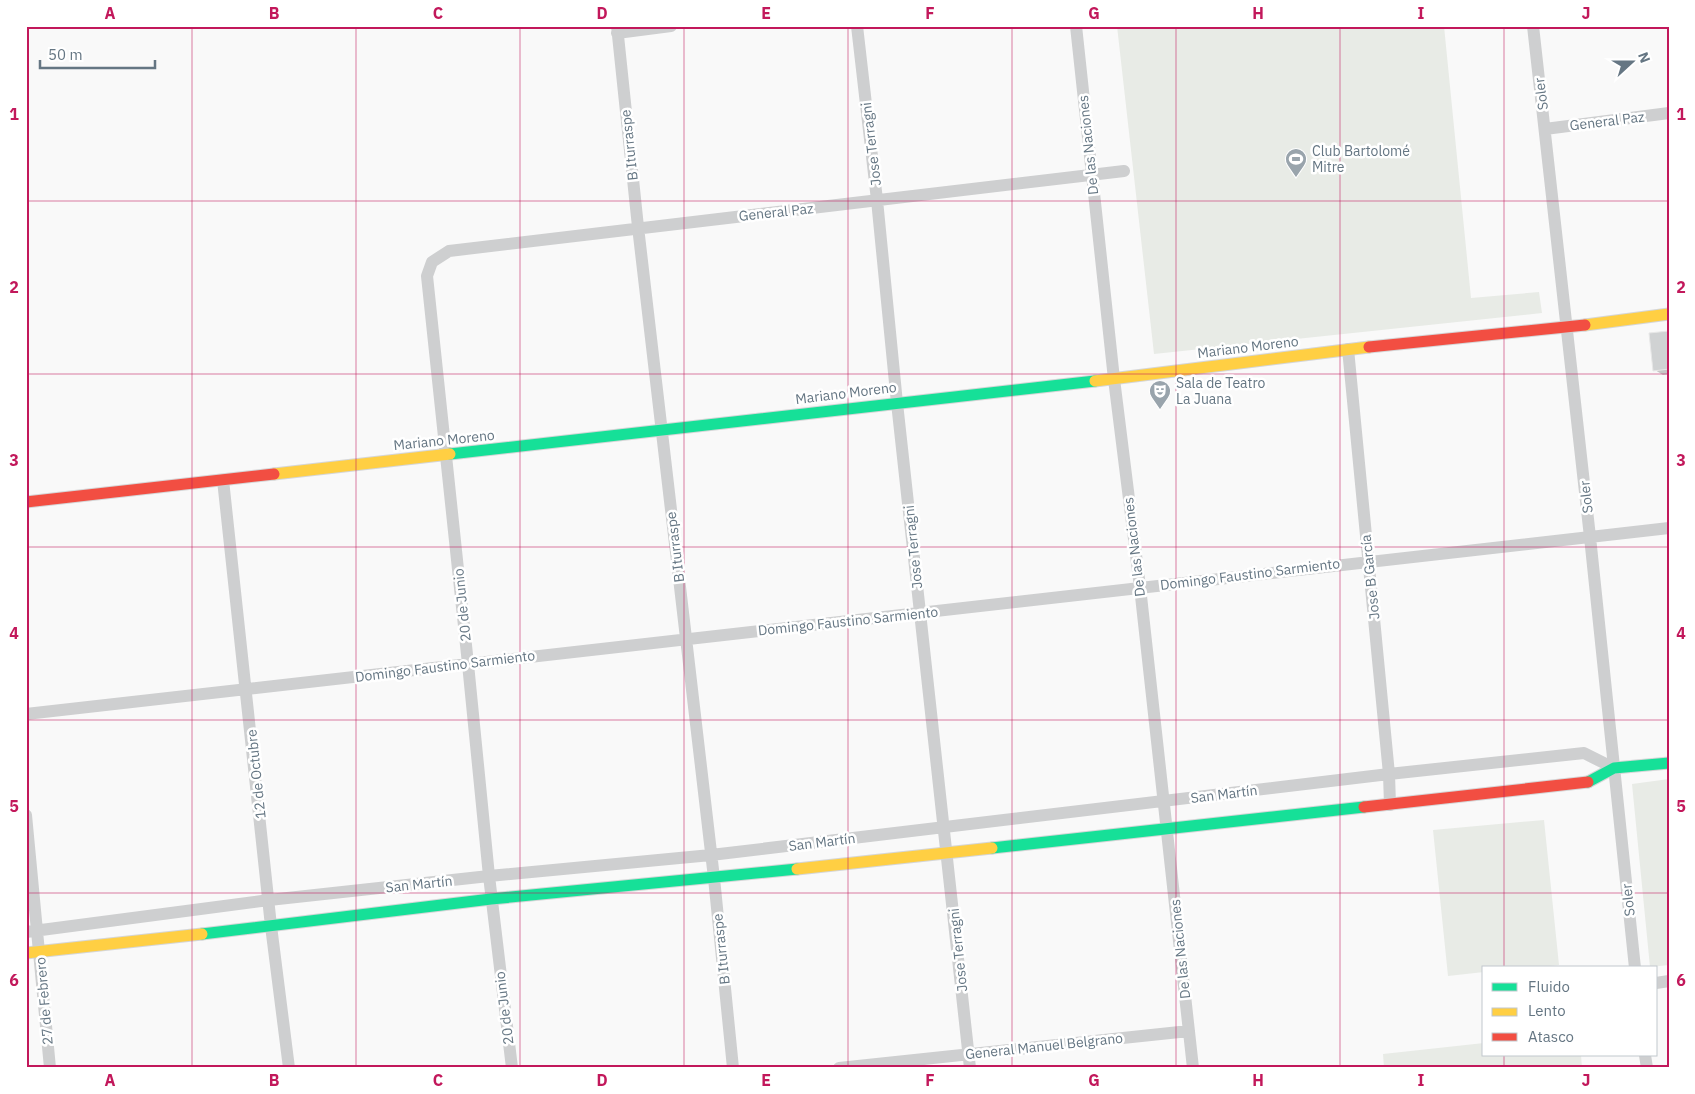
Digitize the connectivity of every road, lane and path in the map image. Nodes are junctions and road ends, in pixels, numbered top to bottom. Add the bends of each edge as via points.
1 (671, 26) edge
2 (857, 26) edge
3 (1076, 26) edge
4 (1533, 26) edge
5 (617, 29) edge
6 (1669, 113) edge
7 (1545, 129) junction
8 (1124, 171) dead end
9 (1091, 176) junction
10 (877, 200) junction
11 (638, 227) junction
12 (432, 262) joint
13 (1669, 314) edge
14 (1567, 327) junction
15 (1348, 349) junction
16 (1114, 379) junction
17 (897, 403) junction
18 (662, 430) junction
19 (446, 454) junction
20 (223, 480) junction
21 (26, 502) edge
22 (1669, 528) edge
23 (1590, 537) junction
24 (1368, 561) junction
25 (1140, 587) junction
26 (920, 613) junction
27 (686, 639) junction
28 (468, 664) junction
29 (247, 689) junction
30 (26, 714) edge
31 (1669, 762) edge
32 (1614, 768) junction
33 (1389, 774) junction
34 (1162, 802) junction
35 (1390, 805) junction
36 (26, 815) edge
37 (943, 828) junction
38 (1167, 829) junction
39 (947, 853) junction
40 (711, 855) junction
41 (489, 876) junction
42 (714, 878) junction
43 (492, 899) junction
44 (269, 900) junction
45 (271, 926) junction
46 (32, 931) edge
47 (33, 952) edge
48 (1635, 966) edge
49 (1189, 1031) junction
50 (969, 1054) junction
51 (50, 1068) edge
52 (289, 1068) edge
53 (512, 1068) edge
54 (734, 1068) edge
55 (839, 1068) edge
56 (970, 1068) edge
57 (1193, 1068) edge

1 - 5 street
2 - 10 street, Jose Terragni
3 - 9 street, De las Naciones
4 - 7 street, Soler
5 - 11 street, B Iturraspe
6 - 7 street, General Paz
7 - 14 street, Soler
8 - 9 street, General Paz
9 - 10 street, General Paz
9 - 16 street, De las Naciones
10 - 11 street, General Paz
10 - 17 street, Jose Terragni
11 - 12 street, General Paz via 449,251
11 - 18 street, B Iturraspe
12 - 19 street, 20 de Junio via 427,276
13 - 14 street, Mariano Moreno
14 - 15 street, Mariano Moreno
14 - 23 street, Soler
15 - 16 street, Mariano Moreno
15 - 24 street, Jose B García
16 - 17 street, Mariano Moreno
16 - 25 street, De las Naciones
17 - 18 street, Mariano Moreno
17 - 26 street, Jose Terragni
18 - 19 street, Mariano Moreno
18 - 27 street, B Iturraspe
19 - 20 street, Mariano Moreno
19 - 28 street, 20 de Junio
20 - 21 street, Mariano Moreno
20 - 29 street, 12 de Octubre
22 - 23 street, Domingo Faustino Sarmiento
23 - 24 street, Domingo Faustino Sarmiento
23 - 32 street, Soler
24 - 25 street, Domingo Faustino Sarmiento
24 - 33 street, Jose B García
25 - 26 street, Domingo Faustino Sarmiento
25 - 34 street, De las Naciones
26 - 27 street, Domingo Faustino Sarmiento
26 - 37 street, Jose Terragni
27 - 28 street, Domingo Faustino Sarmiento
27 - 40 street, B Iturraspe
28 - 29 street, Domingo Faustino Sarmiento
28 - 41 street, 20 de Junio
29 - 30 street, Domingo Faustino Sarmiento
29 - 44 street, 12 de Octubre
31 - 32 street, San Martín
32 - 33 street, San Martín via 1584,753
32 - 35 street, San Martín via 1586,783
32 - 48 street, Soler
33 - 34 street, San Martín
33 - 35 street, Jose B García
34 - 37 street, San Martín
34 - 38 street, De las Naciones
35 - 38 street, San Martín
36 - 46 street, 27 de Febrero
37 - 39 street, Jose Terragni
37 - 40 street, San Martín
38 - 39 street, San Martín
38 - 49 street, De las Naciones
39 - 42 street, San Martín
39 - 50 street, Jose Terragni
40 - 41 street, San Martín
40 - 42 street, B Iturraspe
41 - 43 street, 20 de Junio
41 - 44 street, San Martín
42 - 43 street, San Martín
42 - 54 street, B Iturraspe
43 - 45 street, San Martín
43 - 53 street, 20 de Junio
44 - 45 street, 12 de Octubre
44 - 46 street, San Martín
45 - 47 street, San Martín
45 - 52 street, 12 de Octubre
46 - 47 street, 27 de Febrero
47 - 51 street, 27 de Febrero
49 - 50 street, General Manuel Belgrano
49 - 57 street, De las Naciones
50 - 55 street, General Manuel Belgrano
50 - 56 street, Jose Terragni

